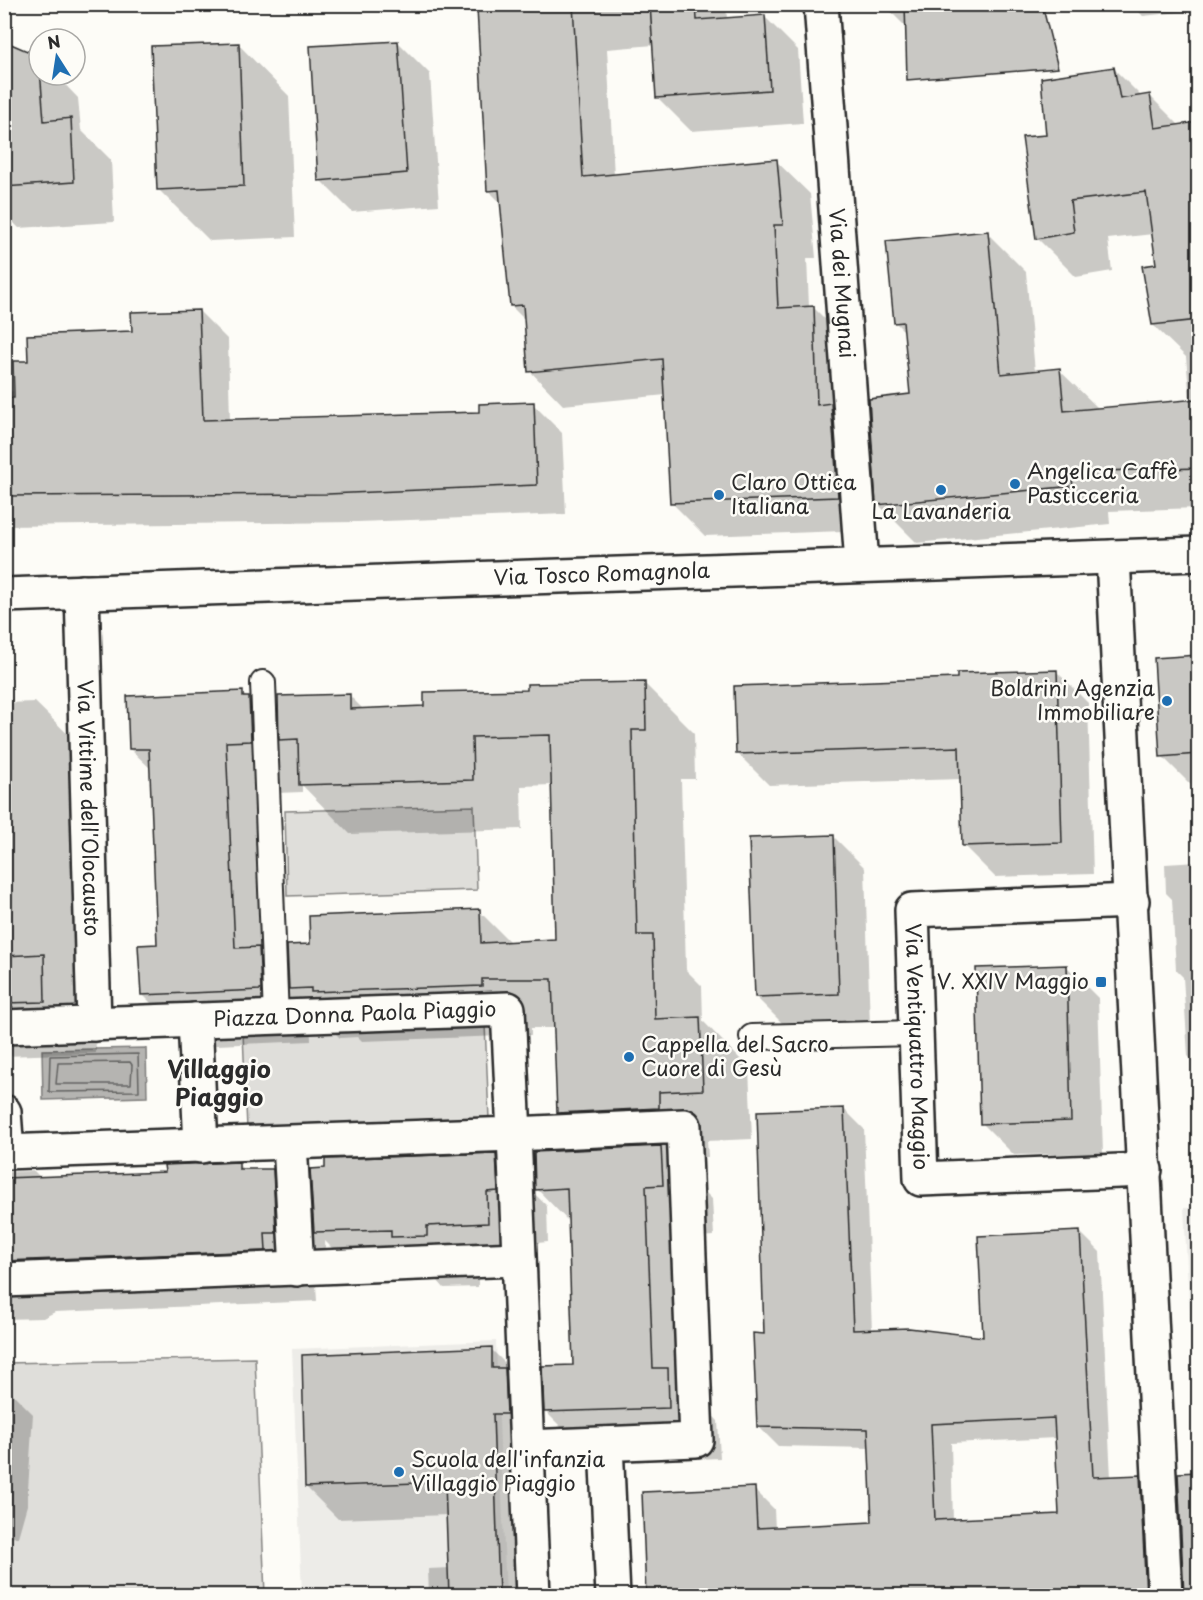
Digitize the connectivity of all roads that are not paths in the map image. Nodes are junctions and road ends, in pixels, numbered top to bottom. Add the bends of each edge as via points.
1 (821, 4) edge
2 (1198, 554) edge
3 (1113, 558) junction
4 (862, 564) junction
5 (82, 592) junction
6 (4, 595) edge
7 (263, 683) dead end
8 (1131, 901) junction
9 (276, 1018) junction
10 (195, 1020) junction
11 (94, 1024) junction
12 (4, 1027) edge
13 (915, 1033) junction
14 (752, 1037) dead end
15 (4, 1112) edge
16 (513, 1134) junction
17 (290, 1143) junction
18 (201, 1146) junction
19 (6, 1152) edge
20 (1145, 1170) junction
21 (519, 1259) junction
22 (297, 1269) junction
23 (4, 1280) edge
24 (606, 1444) junction
25 (527, 1447) junction
26 (533, 1596) edge
27 (614, 1596) edge
28 (1165, 1596) edge

1 - 4 street, Via dei Mugnai
2 - 3 street, Via Tosco Romagnola
3 - 4 street, Via Tosco Romagnola
3 - 8 street
4 - 5 street, Via Tosco Romagnola
5 - 6 street, Via Tosco Romagnola
5 - 11 street, Via Vittime dell'Olocausto
7 - 9 lane
8 - 13 street, Via Ventiquattro Maggio via 912,910
8 - 20 street
9 - 10 street, Piazza Donna Paola Piaggio
9 - 16 street, Piazza Donna Paola Piaggio via 508,1009
10 - 11 street, Piazza Donna Paola Piaggio
10 - 18 street, Piazza Donna Paola Piaggio
11 - 12 street, Piazza Donna Paola Piaggio
13 - 14 lane
13 - 20 street, Via Ventiquattro Maggio via 921,1179
15 - 19 street
16 - 17 street
16 - 21 street
16 - 24 street via 684,1126 696,1440
17 - 18 street
17 - 22 street
18 - 19 street
20 - 28 street
21 - 22 street
21 - 25 street
22 - 23 street
24 - 25 street
24 - 27 street
25 - 26 street

